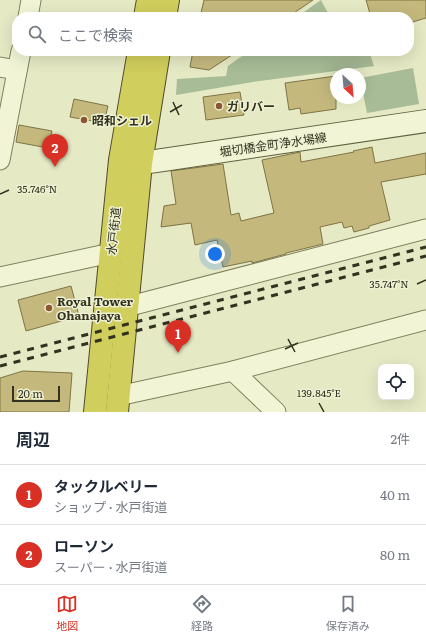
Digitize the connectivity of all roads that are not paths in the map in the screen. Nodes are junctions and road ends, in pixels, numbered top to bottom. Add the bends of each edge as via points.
1 (31, 0) edge
2 (148, 0) edge
3 (168, 0) edge
4 (29, 12) edge
5 (146, 12) edge
6 (166, 12) edge
7 (18, 56) edge
8 (139, 56) edge
9 (158, 56) edge
10 (9, 69) edge
11 (426, 121) edge
12 (0, 160) edge
13 (131, 161) junction
14 (426, 229) edge
15 (111, 252) junction
16 (0, 277) edge
17 (126, 307) junction
18 (426, 320) edge
19 (233, 371) junction
20 (117, 404) edge
21 (95, 412) edge
22 (276, 412) edge

1 - 4 street
2 - 5 highway
3 - 6 highway
7 - 10 street
8 - 13 highway, 水戸街道
9 - 13 highway, 水戸街道
10 - 12 street
11 - 13 street, 堀切橋金町浄水場線
13 - 15 highway, 水戸街道
13 - 17 highway, 水戸街道
14 - 17 street
15 - 16 street
15 - 21 highway, 水戸街道
17 - 20 highway, 水戸街道
18 - 19 street
19 - 20 street
19 - 22 street

